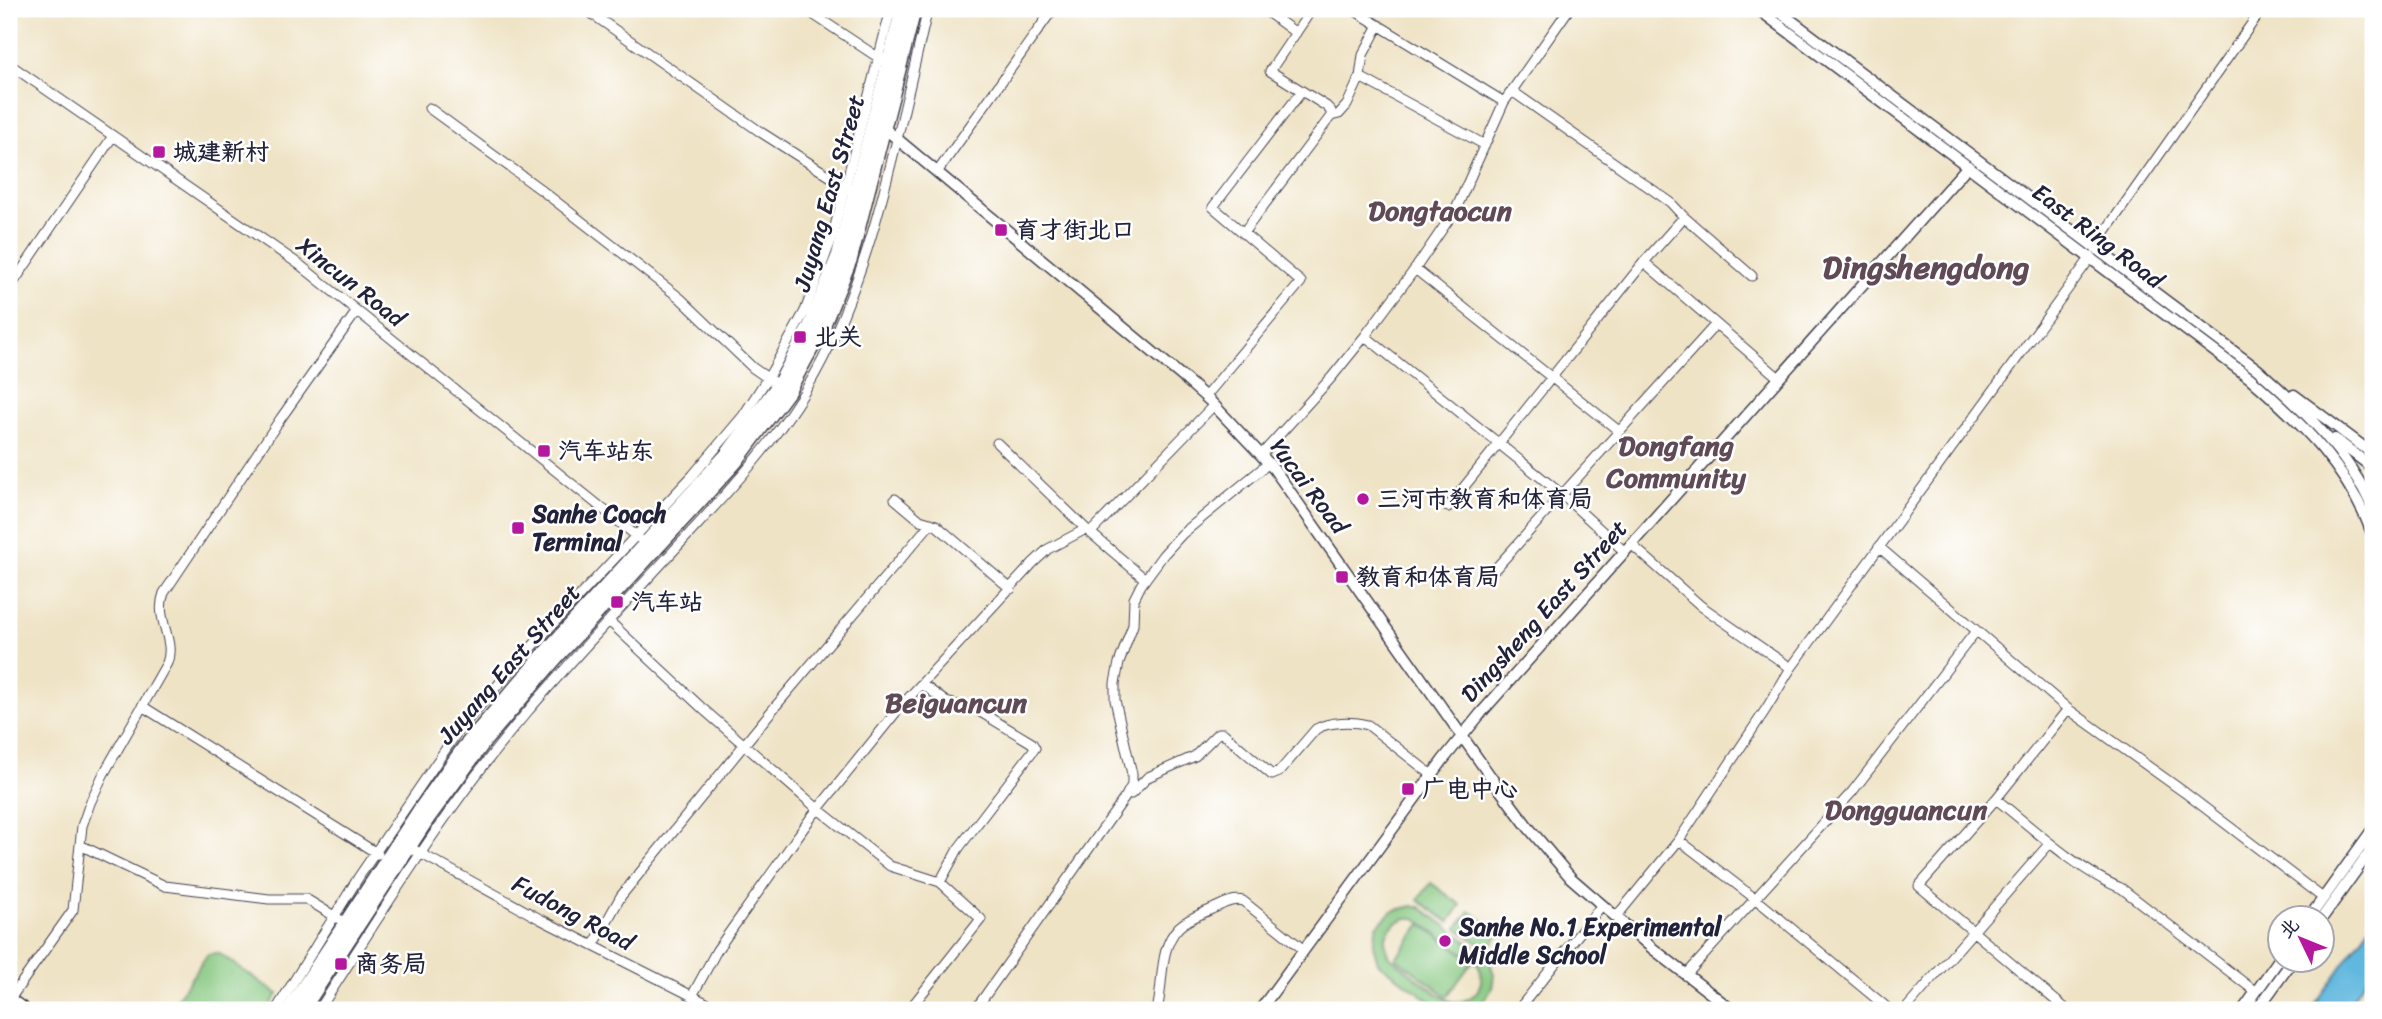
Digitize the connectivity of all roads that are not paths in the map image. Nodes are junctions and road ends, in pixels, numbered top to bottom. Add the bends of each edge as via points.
1 (585, 9) edge
2 (805, 9) edge
3 (891, 9) edge
4 (903, 9) edge
5 (914, 9) edge
6 (928, 9) edge
7 (1053, 9) edge
8 (1263, 9) edge
9 (1312, 9) edge
10 (1352, 9) edge
11 (1569, 9) edge
12 (1758, 9) edge
13 (1776, 9) edge
14 (2262, 9) edge
15 (1379, 25) junction
16 (1296, 33) junction
17 (884, 61) junction
18 (9, 64) edge
19 (1360, 77) junction
20 (1301, 91) junction
21 (1512, 91) junction
22 (1504, 102) junction
23 (429, 108) dead end
24 (1331, 116) junction
25 (890, 132) junction
26 (113, 136) junction
27 (1485, 145) junction
28 (1968, 166) junction
29 (939, 171) junction
30 (851, 190) junction
31 (1684, 217) junction
32 (1242, 233) junction
33 (2093, 251) junction
34 (1644, 262) junction
35 (1415, 269) junction
36 (1752, 276) dead end
37 (9, 289) edge
38 (357, 311) junction
39 (1716, 324) junction
40 (2204, 335) junction
41 (1366, 336) junction
42 (1551, 377) junction
43 (1779, 378) junction
44 (774, 381) junction
45 (1210, 401) junction
46 (2321, 429) junction
47 (1619, 431) junction
48 (997, 443) dead end
49 (1498, 443) junction
50 (2373, 454) edge
51 (1265, 459) junction
52 (2373, 468) edge
53 (1562, 495) junction
54 (895, 499) dead end
55 (1448, 507) dead end
56 (2373, 508) edge
57 (931, 523) junction
58 (1088, 531) junction
59 (2373, 536) edge
60 (645, 543) junction
61 (1879, 547) junction
62 (1628, 548) junction
63 (1496, 568) dead end
64 (1145, 579) junction
65 (1011, 589) junction
66 (609, 621) junction
67 (1976, 631) junction
68 (1791, 668) junction
69 (922, 684) junction
70 (142, 706) junction
71 (2067, 709) junction
72 (1462, 737) junction
73 (744, 745) junction
74 (1432, 775) junction
75 (1126, 796) junction
76 (1996, 799) junction
77 (818, 809) junction
78 (2372, 830) edge
79 (1679, 840) junction
80 (2050, 842) junction
81 (80, 845) junction
82 (2373, 847) edge
83 (415, 850) junction
84 (381, 855) junction
85 (940, 882) junction
86 (2323, 898) junction
87 (1755, 899) junction
88 (2319, 904) edge
89 (2332, 904) edge
90 (1602, 905) junction
91 (1616, 917) junction
92 (340, 920) junction
93 (1973, 932) junction
94 (593, 947) junction
95 (1304, 950) junction
96 (2269, 974) edge
97 (2283, 974) edge
98 (1686, 975) junction
99 (2256, 992) junction
100 (692, 996) junction
101 (9, 998) edge
102 (26, 1010) edge
103 (276, 1010) edge
104 (289, 1010) edge
105 (302, 1010) edge
106 (319, 1010) edge
107 (720, 1010) edge
108 (909, 1010) edge
109 (975, 1010) edge
110 (1157, 1010) edge
111 (1260, 1010) edge
112 (1518, 1010) edge
113 (1732, 1010) edge
114 (1889, 1010) edge
115 (1905, 1010) edge
116 (2067, 1010) edge
117 (2243, 1010) edge
118 (2257, 1010) edge

1 - 30 street
2 - 17 street
3 - 17 street
4 - 17 highway, Juyang East Street
5 - 25 highway, Juyang East Street
6 - 25 street
7 - 29 street
8 - 16 street
9 - 16 street
10 - 15 street
11 - 21 street
12 - 28 main road, East Ring Road
13 - 33 main road, East Ring Road
14 - 33 street
15 - 19 street via 1363,55
15 - 22 street
16 - 20 street via 1270,71
17 - 30 highway, Juyang East Street
18 - 26 street, Xincun Road
19 - 24 street via 1347,105
19 - 27 street
20 - 24 street via 1326,106
20 - 32 street via 1213,207
21 - 22 street
21 - 31 street via 1670,202
22 - 27 street
23 - 44 street via 680,298 753,368
24 - 32 street
25 - 29 main road, Yucai Road
25 - 60 highway, Juyang East Street via 850,258 803,366 749,446
25 - 66 street via 872,234 856,283 810,381 746,471
26 - 37 street
26 - 38 street, Xincun Road via 300,265
27 - 35 street via 1455,209
28 - 33 main road, East Ring Road
28 - 43 main road, Dingsheng East Street
29 - 45 main road, Yucai Road
30 - 44 highway, Juyang East Street via 829,285 806,337
31 - 34 street
31 - 36 street
32 - 45 street via 1301,282
33 - 40 main road, East Ring Road
33 - 61 street
34 - 39 street
34 - 42 street
35 - 41 street
35 - 42 street
38 - 60 street, Xincun Road
38 - 70 street via 164,593 160,604 169,658
39 - 43 street
39 - 47 street
40 - 46 main road
40 - 50 main road
40 - 59 main road, East Ring Road via 2311,434 2353,492
41 - 49 street
41 - 51 street
42 - 47 street
42 - 49 street
43 - 62 main road, Dingsheng East Street
44 - 60 highway, Juyang East Street via 727,455
45 - 51 main road, Yucai Road
45 - 58 street
46 - 52 main road
46 - 56 main road via 2352,469
47 - 53 street
48 - 58 street
49 - 53 street
49 - 55 street
51 - 64 street via 1182,534
51 - 72 main road, Yucai Road
53 - 62 street
53 - 63 street
54 - 57 street via 920,520
57 - 65 street
57 - 73 street
58 - 64 street
58 - 65 street via 1048,549
60 - 83 highway, Juyang East Street via 558,656 485,740
60 - 84 highway, Juyang East Street via 476,733
61 - 67 street
61 - 68 street
62 - 68 street
62 - 72 main road, Dingsheng East Street
64 - 75 street via 1134,599 1133,625 1115,682 1132,774
65 - 69 street
66 - 73 street
66 - 83 street via 495,749
67 - 71 street
67 - 87 street via 1852,792
68 - 79 street
69 - 77 street
69 - 85 street via 946,702 977,710 1035,748 958,849
70 - 81 street via 103,775 82,826
70 - 84 street
71 - 76 street
71 - 86 street
72 - 74 main road, Dingsheng East Street
72 - 90 main road, Yucai Road via 1528,827 1571,878
73 - 77 street
73 - 94 street via 621,896
74 - 75 street via 1368,725 1355,722 1316,729 1272,775 1218,733 1195,756 1148,777
74 - 95 main road, Dingsheng East Street
75 - 109 street
76 - 80 street
76 - 93 street via 1919,886
77 - 85 street via 890,866
77 - 100 street via 717,950
78 - 86 main road
79 - 87 street
79 - 91 street
80 - 93 street
80 - 99 street via 2121,888
81 - 92 street via 165,886 306,899
81 - 101 street via 73,910
82 - 89 main road
83 - 94 street, Fudong Road
83 - 105 highway, Juyang East Street
83 - 106 street
84 - 92 highway, Juyang East Street
85 - 108 street via 981,919
86 - 88 main road
87 - 98 street
87 - 114 street
90 - 91 main road, Yucai Road
90 - 112 street
91 - 98 main road, Yucai Road
92 - 103 street
92 - 104 highway, Juyang East Street
93 - 115 street
93 - 116 street
94 - 100 street, Fudong Road
95 - 110 street via 1242,901 1232,900 1187,921 1174,934 1163,961
95 - 111 main road, Dingsheng East Street
96 - 99 main road
97 - 118 main road
98 - 113 main road, Yucai Road
99 - 117 main road
100 - 107 street, Fudong Road
101 - 102 main road

